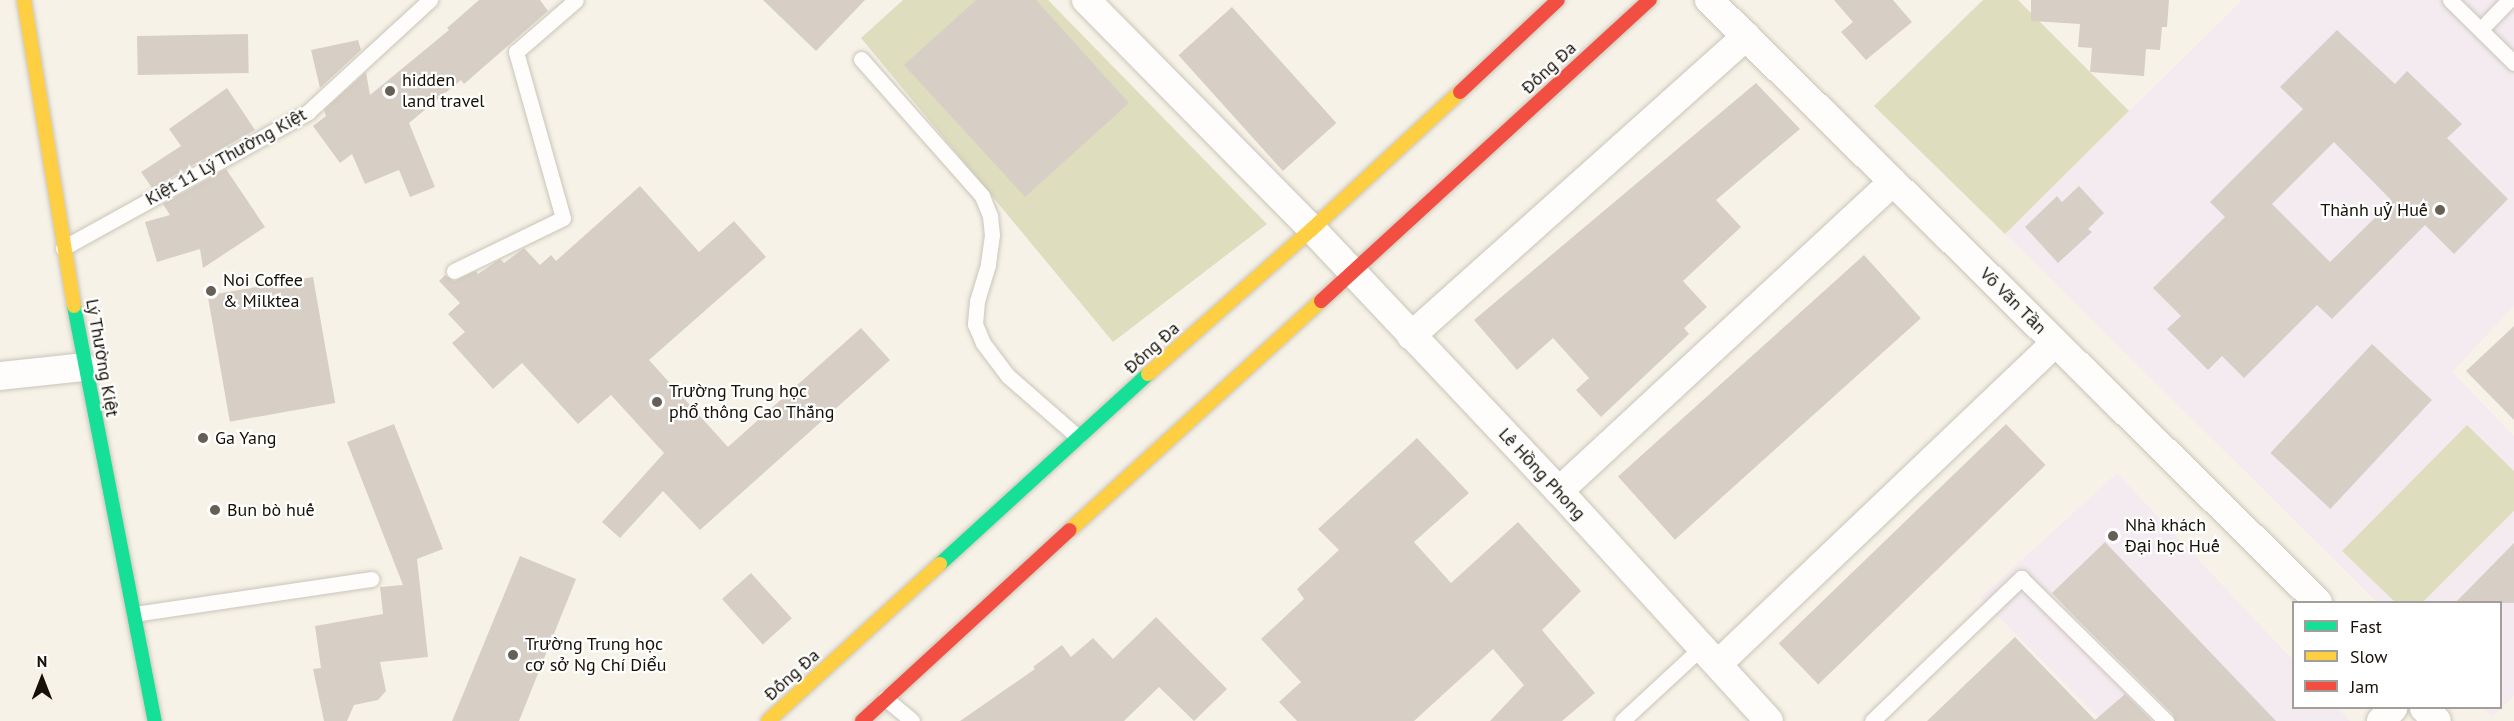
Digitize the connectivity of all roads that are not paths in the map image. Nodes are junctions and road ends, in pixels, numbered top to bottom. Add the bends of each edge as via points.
1 (24, 0) edge
2 (430, 0) edge
3 (576, 0) edge
4 (1086, 0) edge
5 (1558, 0) edge
6 (1650, 0) edge
7 (1709, 0) edge
8 (2450, 0) edge
9 (2510, 0) edge
10 (417, 5) edge
11 (2481, 29) junction
12 (1746, 36) junction
13 (861, 59) dead end
14 (2514, 63) edge
15 (1893, 182) junction
16 (1312, 229) junction
17 (63, 248) junction
18 (454, 271) dead end
19 (1352, 273) junction
20 (1411, 336) junction
21 (2055, 343) junction
22 (84, 367) junction
23 (0, 376) edge
24 (1078, 437) junction
25 (1559, 491) junction
26 (371, 579) dead end
27 (2316, 601) edge
28 (134, 614) junction
29 (1710, 656) junction
30 (885, 698) junction
31 (2392, 709) edge
32 (2425, 709) edge
33 (155, 721) edge
34 (768, 721) edge
35 (862, 721) edge
36 (912, 721) edge
37 (1622, 721) edge
38 (1769, 721) edge
39 (1872, 721) edge
40 (2166, 721) edge
41 (2381, 721) edge
42 (2437, 721) edge

1 - 17 street, Lý Thường Kiệt
2 - 10 lane, Kiệt 11 Lý Thường Kiệt
3 - 18 lane via 516,52 563,218
4 - 16 street, Lê Hồng Phong
5 - 16 street, Đống Đa
6 - 19 street, Đống Đa
7 - 12 street, Võ Văn Tần
8 - 11 lane
9 - 11 lane
10 - 17 lane, Kiệt 11 Lý Thường Kiệt via 308,112
11 - 14 lane
12 - 15 street, Võ Văn Tần
12 - 20 street
13 - 24 lane via 982,196 992,235 975,324 983,343 1008,376
15 - 21 street, Võ Văn Tần
15 - 25 street
16 - 19 street, Lê Hồng Phong
16 - 24 street, Đống Đa
17 - 22 street, Lý Thường Kiệt
19 - 20 street, Lê Hồng Phong
19 - 30 street, Đống Đa
20 - 25 street, Lê Hồng Phong
21 - 27 street, Võ Văn Tần
21 - 29 street
22 - 23 street
22 - 28 street, Lý Thường Kiệt
24 - 34 street, Đống Đa
25 - 29 street, Lê Hồng Phong
26 - 28 lane
28 - 33 street, Lý Thường Kiệt
29 - 37 lane
29 - 38 street, Lê Hồng Phong
30 - 35 street, Đống Đa
30 - 36 lane
31 - 41 street
32 - 42 street
39 - 40 lane via 2022,578

